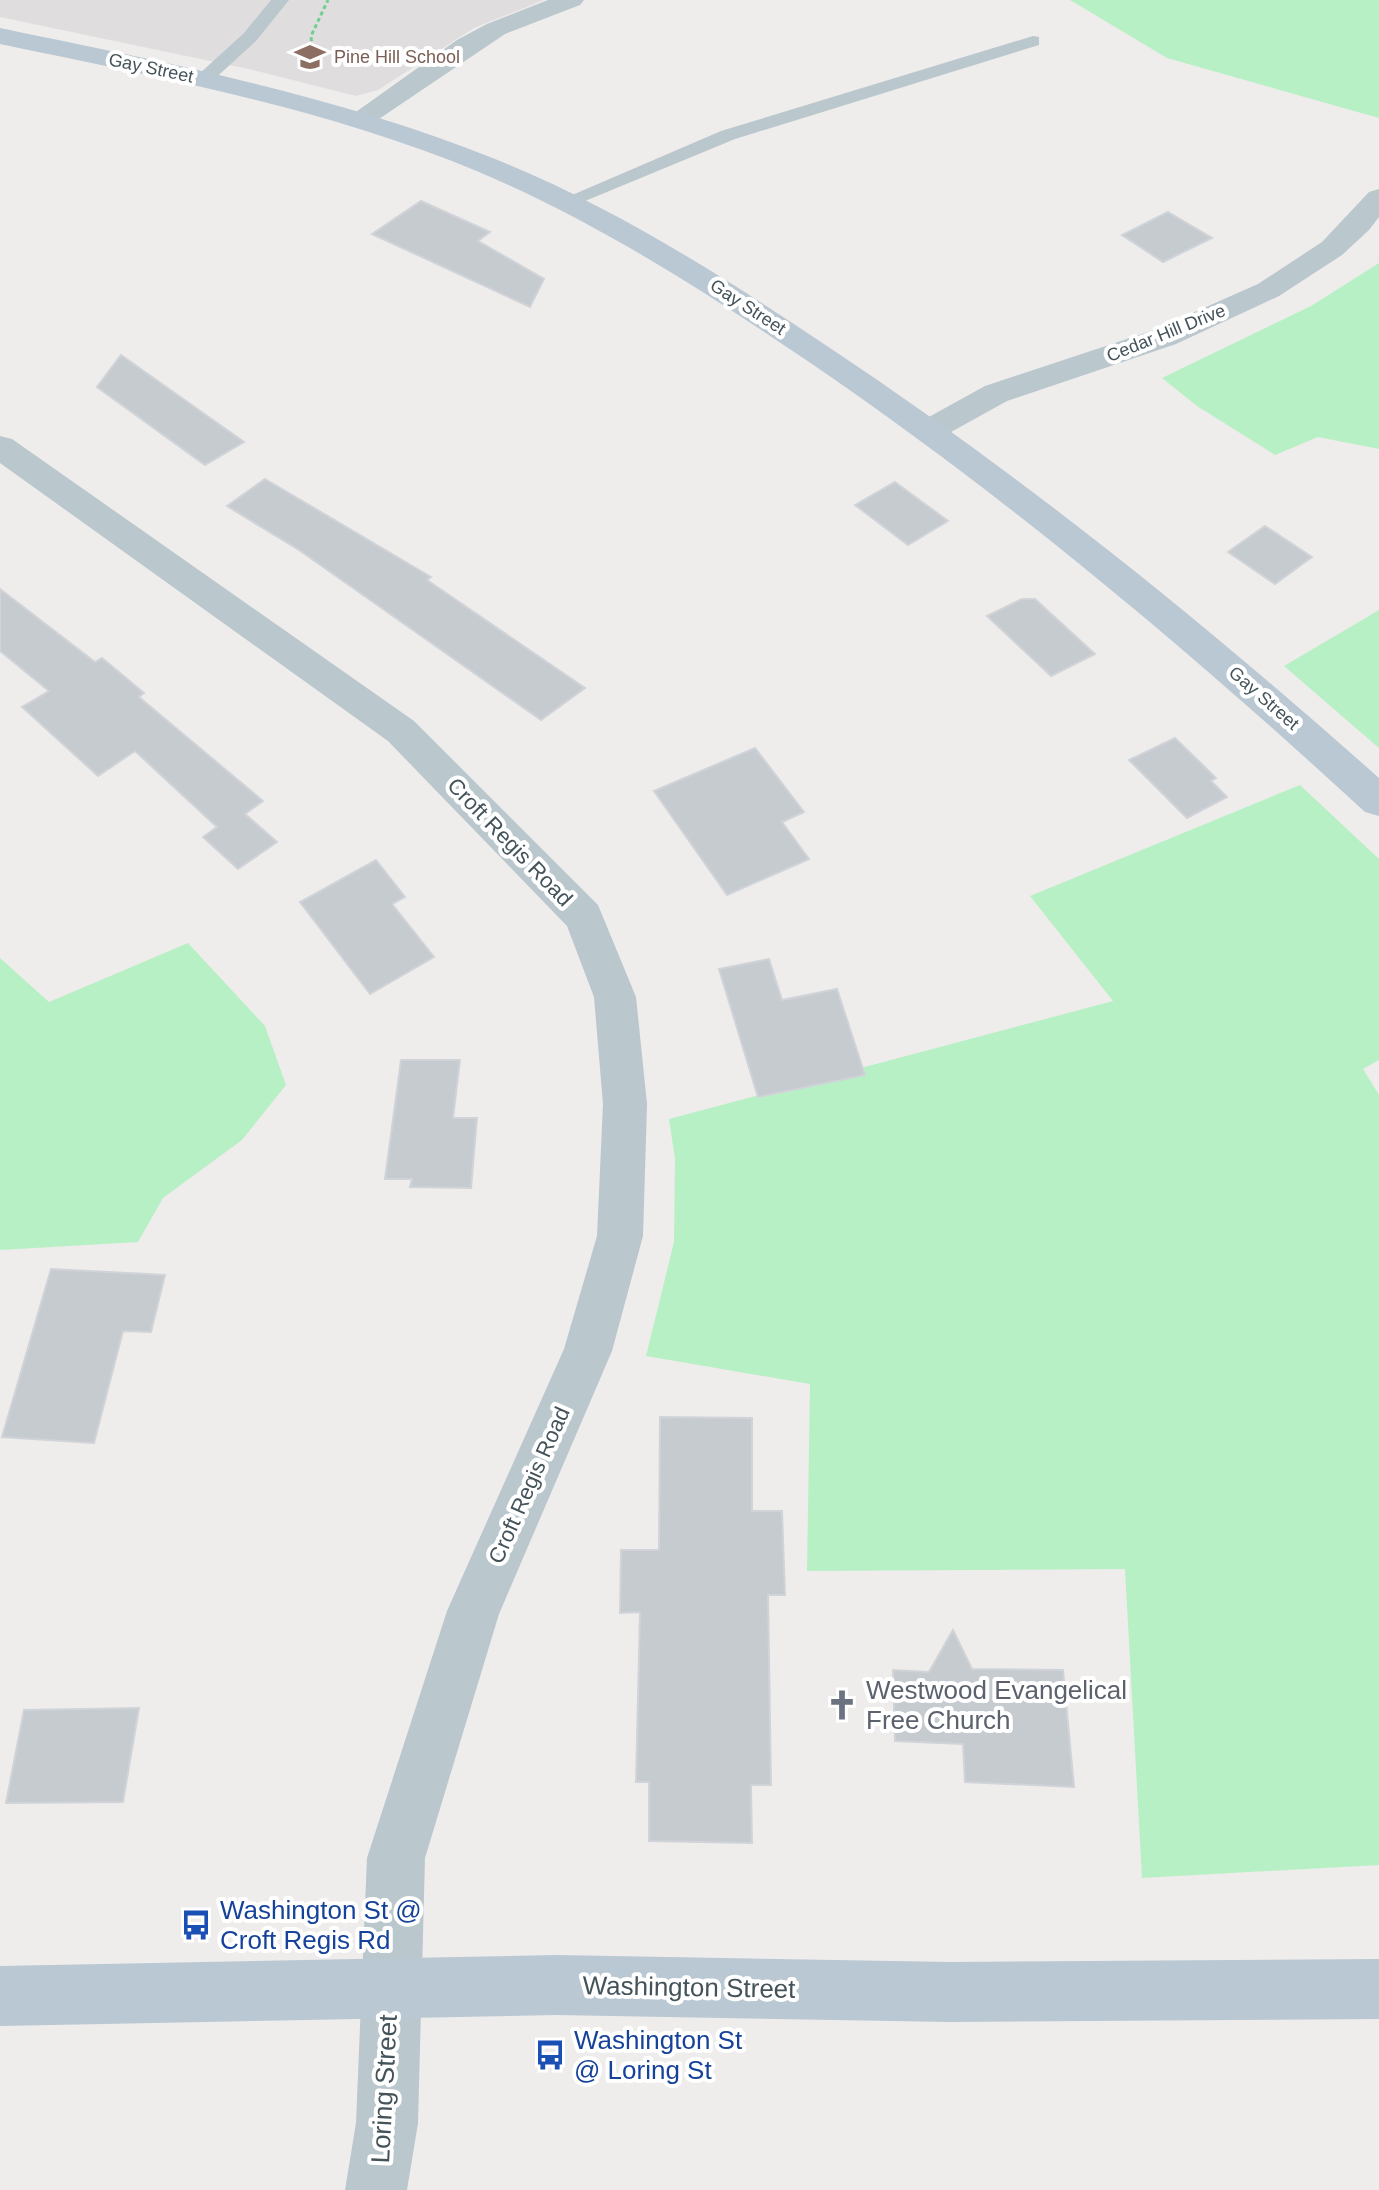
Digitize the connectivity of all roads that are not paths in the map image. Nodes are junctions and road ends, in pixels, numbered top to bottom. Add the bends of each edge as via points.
1 (280, 0) edge
2 (571, 0) edge
3 (0, 36) edge
4 (1033, 41) dead end
5 (204, 79) junction
6 (360, 119) junction
7 (1379, 198) edge
8 (566, 202) junction
9 (930, 430) junction
10 (0, 447) edge
11 (1379, 801) edge
12 (389, 1988) junction
13 (1379, 1989) edge
14 (0, 1996) edge
15 (376, 2190) edge

1 - 5 lane via 250,37
2 - 6 street via 486,34
3 - 5 street, Gay Street
4 - 8 lane via 728,135
5 - 6 street, Gay Street
6 - 8 street, Gay Street via 488,166
7 - 9 street, Cedar Hill Drive via 1342,241 1273,287 1134,349 977,402
8 - 9 street, Gay Street via 736,298
9 - 11 street, Gay Street via 1137,587
10 - 12 street, Croft Regis Road via 401,731 584,917 615,997 625,1104 620,1236 588,1351 473,1611 396,1858
12 - 13 street, Washington Street
12 - 14 street, Washington Street
12 - 15 street, Loring Street via 387,2123

